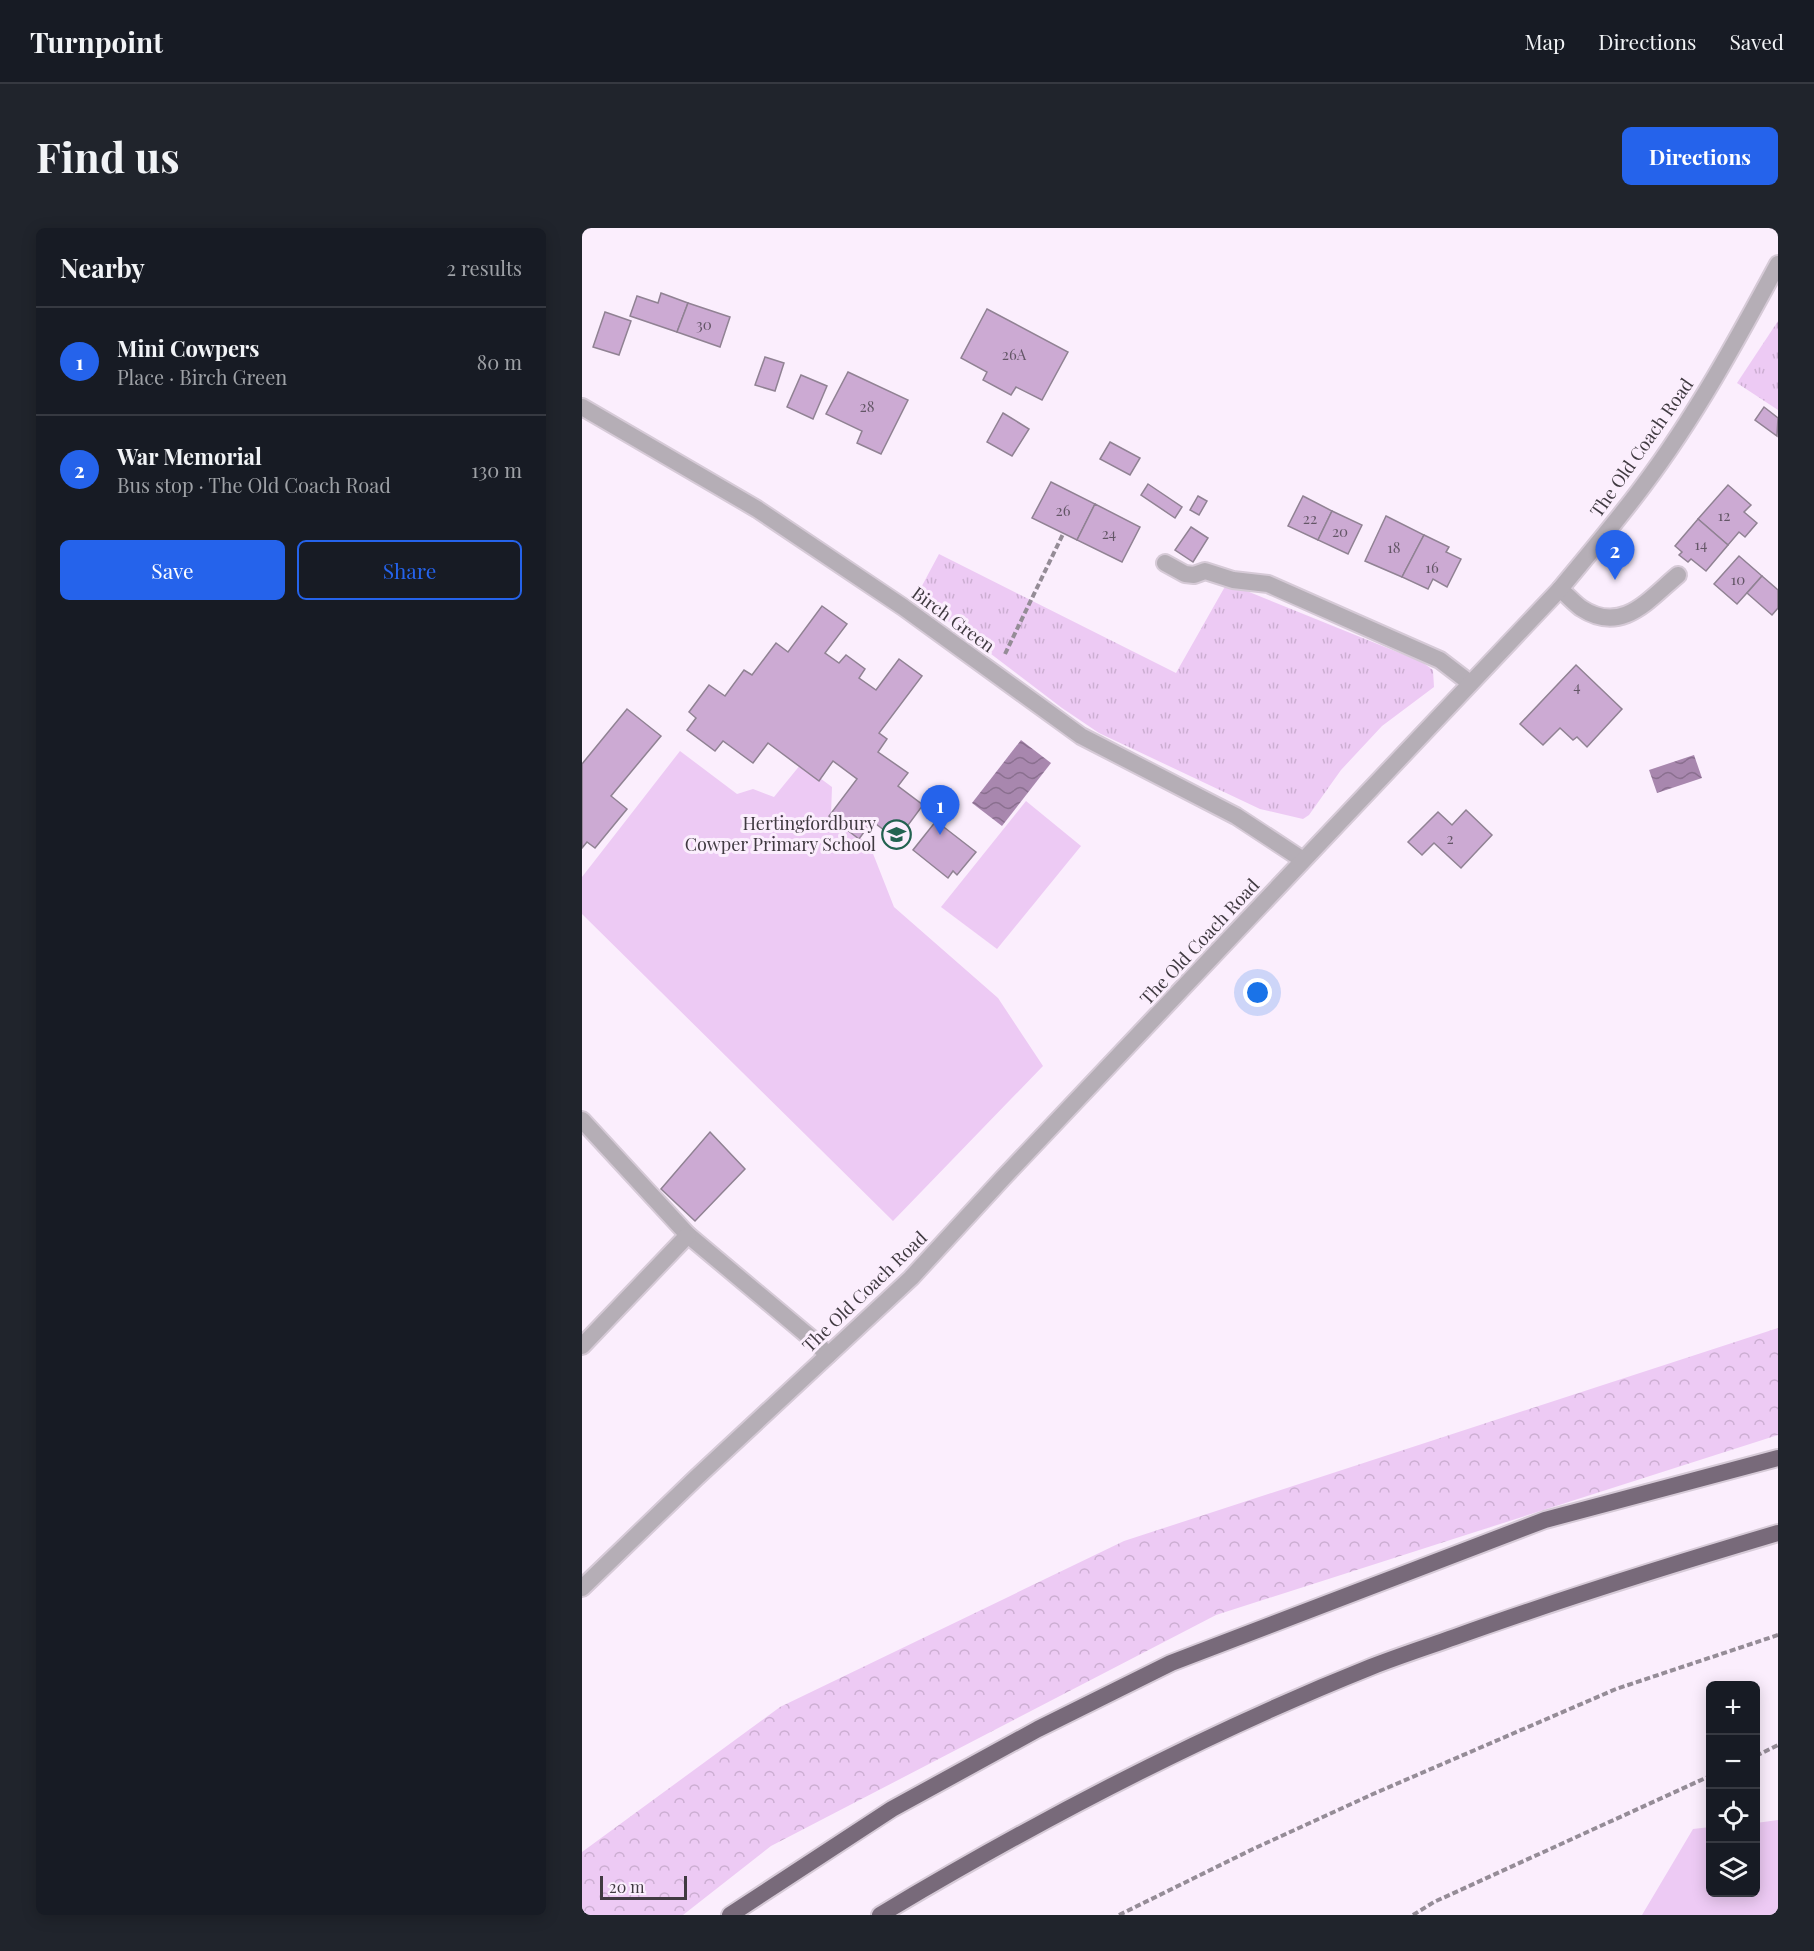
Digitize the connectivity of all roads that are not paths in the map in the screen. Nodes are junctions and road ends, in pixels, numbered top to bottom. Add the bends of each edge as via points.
1 (1778, 264) edge
2 (582, 406) edge
3 (1165, 563) dead end
4 (1678, 575) dead end
5 (1560, 589) junction
6 (1470, 683) junction
7 (1303, 860) junction
8 (582, 1120) edge
9 (688, 1234) junction
10 (582, 1346) edge
11 (828, 1355) junction
12 (1778, 1458) edge
13 (1778, 1533) edge
14 (582, 1588) edge
15 (730, 1915) edge
16 (880, 1915) edge

1 - 5 street, The Old Coach Road via 1644,485
2 - 7 street, Birch Green via 757,509 1082,736 1236,816
3 - 6 street via 1185,574 1205,571 1233,580 1268,584 1440,660
4 - 5 street via 1630,614 1611,619 1581,608
5 - 6 street, The Old Coach Road
6 - 7 street, The Old Coach Road
7 - 11 street, The Old Coach Road via 911,1278
8 - 9 street
9 - 10 street
9 - 11 street
11 - 14 street, The Old Coach Road
12 - 15 highway via 1545,1520 1171,1663 892,1809
13 - 16 highway via 1524,1612 1362,1671 1243,1722 1111,1786 961,1866

